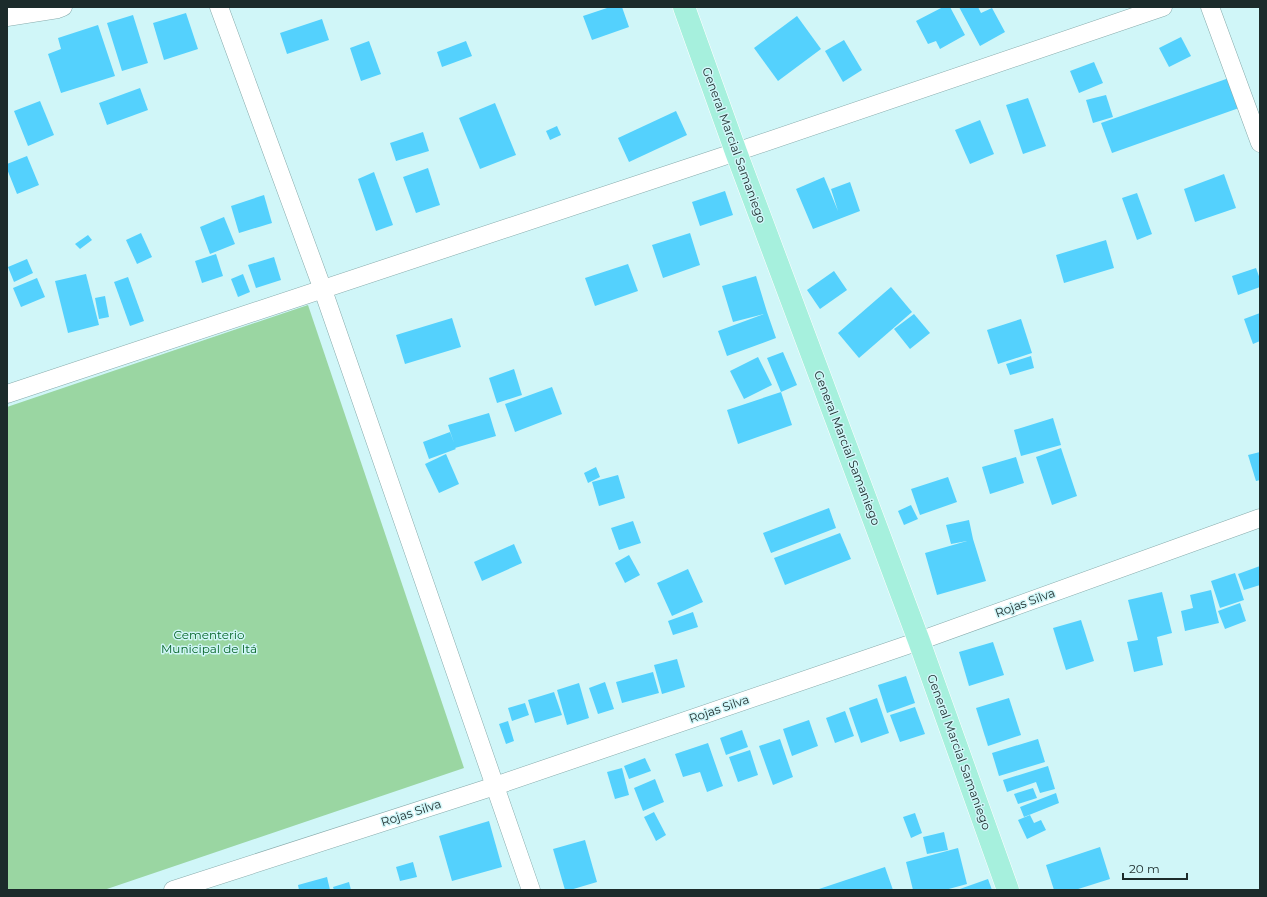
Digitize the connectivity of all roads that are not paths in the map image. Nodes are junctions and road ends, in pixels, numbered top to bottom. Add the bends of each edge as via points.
1 (63, 7) edge
2 (219, 7) edge
3 (684, 7) edge
4 (1163, 7) edge
5 (1210, 7) edge
6 (7, 17) edge
7 (1260, 143) edge
8 (736, 152) junction
9 (323, 290) junction
10 (7, 394) edge
11 (1260, 518) edge
12 (919, 641) junction
13 (495, 786) junction
14 (173, 890) edge
15 (531, 890) edge
16 (1008, 890) edge

1 - 6 street
2 - 9 street
3 - 8 main road, General Marcial Samaniego
4 - 8 street
5 - 7 street
8 - 9 street
8 - 12 main road, General Marcial Samaniego
9 - 10 street
9 - 13 street
11 - 12 street, Rojas Silva
12 - 13 street, Rojas Silva
12 - 16 main road, General Marcial Samaniego
13 - 14 street, Rojas Silva
13 - 15 street

